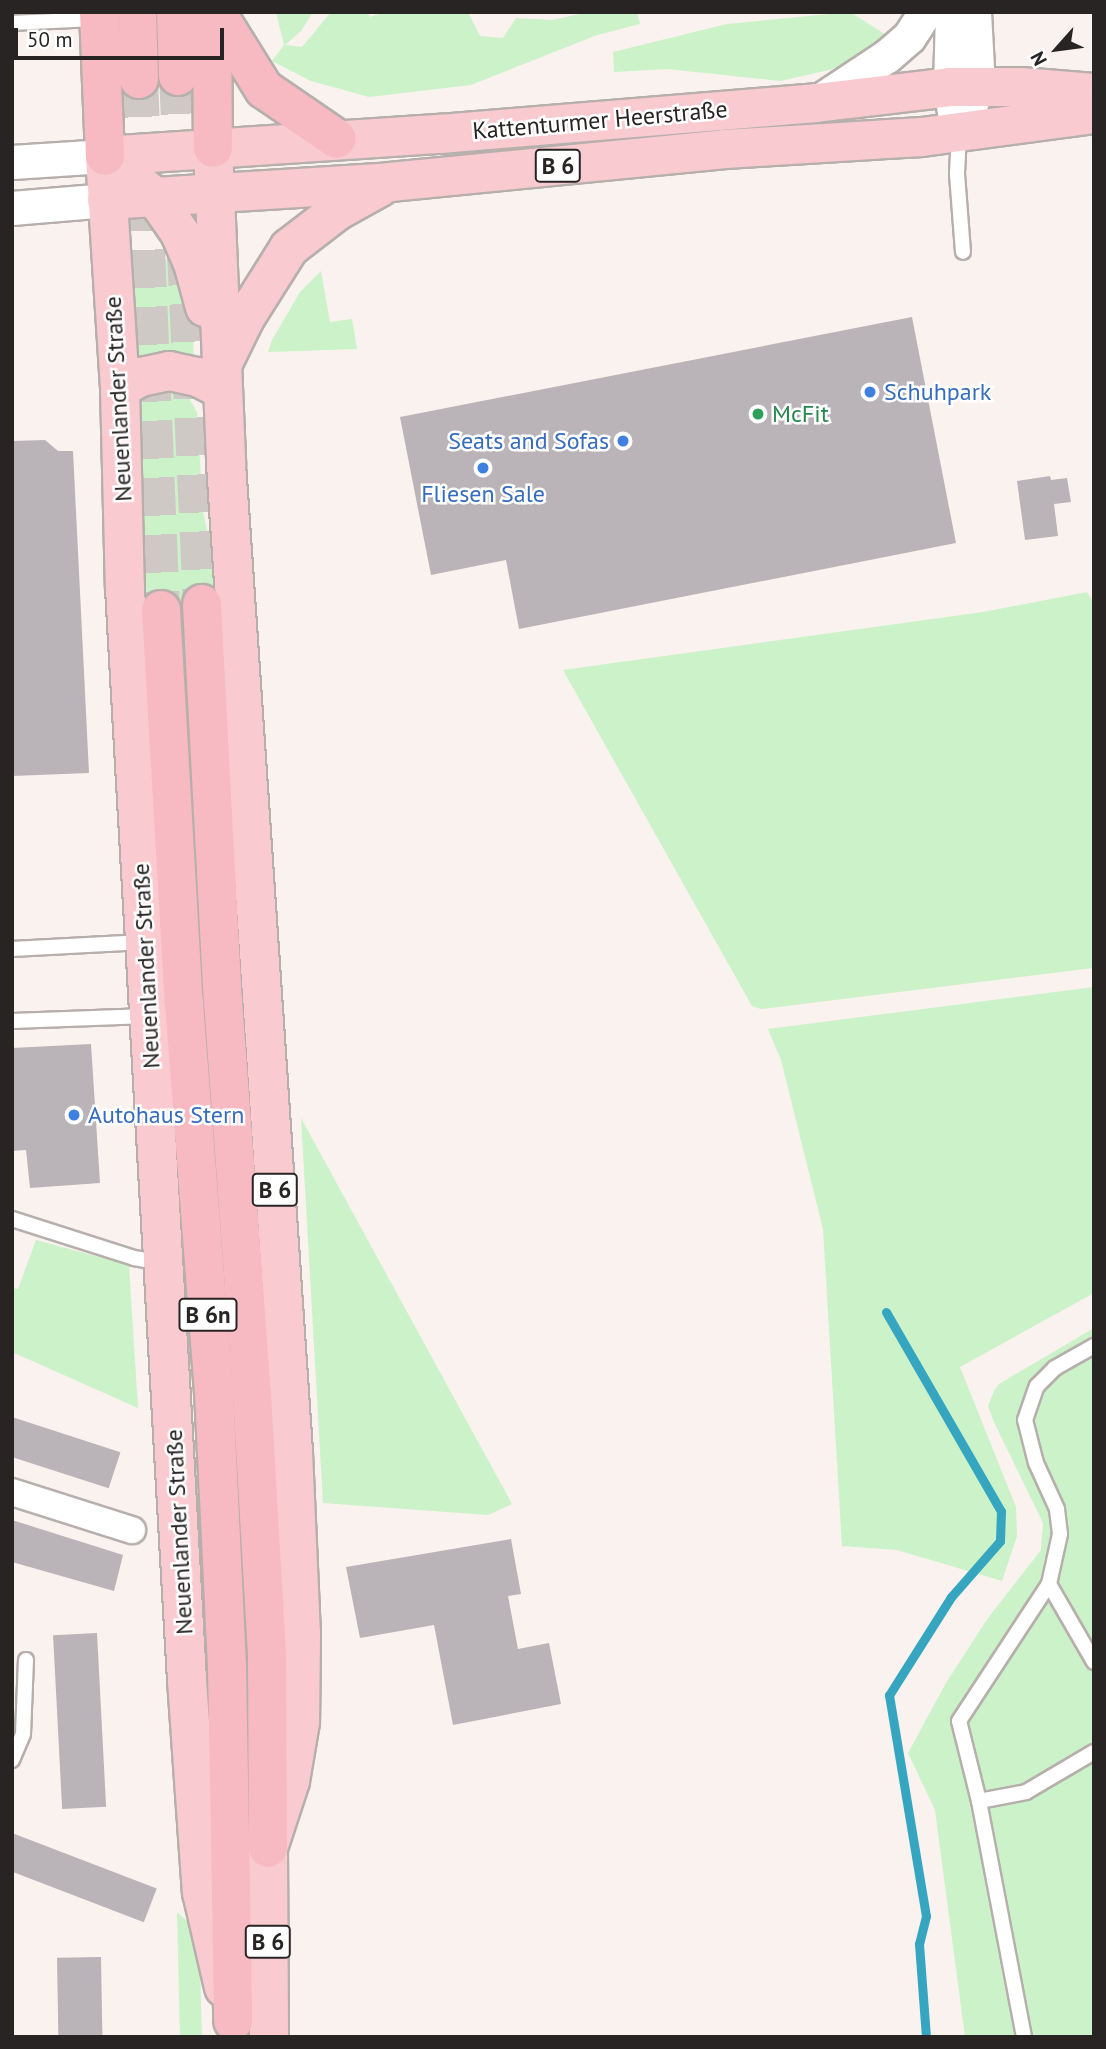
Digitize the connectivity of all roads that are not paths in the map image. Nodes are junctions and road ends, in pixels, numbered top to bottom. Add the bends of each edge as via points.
1 (137, 12) edge
2 (176, 12) edge
3 (214, 12) edge
4 (925, 12) edge
5 (951, 12) edge
6 (974, 12) edge
7 (99, 16) edge
8 (12, 23) edge
9 (178, 76) tunnel mouth
10 (139, 79) tunnel mouth
11 (964, 87) junction
12 (1094, 93) edge
13 (816, 103) junction
14 (1094, 114) edge
15 (959, 133) junction
16 (337, 139) junction
17 (214, 148) junction
18 (105, 156) junction
19 (12, 162) edge
20 (390, 182) junction
21 (214, 192) junction
22 (155, 197) junction
23 (107, 200) junction
24 (12, 208) edge
25 (963, 252) dead end
26 (222, 378) junction
27 (120, 388) junction
28 (202, 604) tunnel mouth
29 (161, 610) tunnel mouth
30 (145, 942) junction
31 (12, 949) edge
32 (149, 1016) junction
33 (12, 1021) edge
34 (12, 1219) edge
35 (163, 1263) junction
36 (1094, 1346) edge
37 (12, 1492) edge
38 (132, 1530) dead end
39 (1049, 1584) junction
40 (26, 1660) dead end
41 (1094, 1662) edge
42 (1094, 1752) edge
43 (12, 1760) edge
44 (979, 1801) junction
45 (268, 1848) junction
46 (233, 2029) edge
47 (269, 2037) edge
48 (1024, 2037) edge

1 - 10 highway
2 - 9 highway
3 - 16 highway via 264,89
3 - 17 highway
4 - 13 street via 909,37 887,56
5 - 11 street
6 - 11 street
7 - 8 lane
7 - 18 highway
11 - 12 main road, Kattenturmer Heerstraße / B 6
11 - 13 main road, Kattenturmer Heerstraße / B 6
11 - 15 street
13 - 16 main road, Kattenturmer Heerstraße / B 6
14 - 15 main road, Kattenturmer Heerstraße / B 6
15 - 20 main road, Kattenturmer Heerstraße / B 6 via 726,149
15 - 25 lane
16 - 17 main road, Kattenturmer Heerstraße / B 6
17 - 18 main road, Kattenturmer Heerstraße / B 6
17 - 21 main road
18 - 19 street
18 - 22 main road
18 - 23 main road, B 6
20 - 21 main road, Kattenturmer Heerstraße / B 6
20 - 26 main road, B 6 via 337,211 289,247 245,318
21 - 22 main road, Kattenturmer Heerstraße
21 - 26 main road
22 - 23 main road, Kattenturmer Heerstraße
22 - 26 main road via 180,233 193,263
23 - 24 street
23 - 27 main road, Neuenlander Straße / B 6
26 - 27 main road via 169,371 141,377
26 - 45 main road, B 6 via 301,1633 300,1722 290,1782
27 - 30 main road, Neuenlander Straße / B 6 via 125,588
28 - 45 highway, B 6n via 223,1001 268,1657
29 - 46 highway, Neuenlander Straße / B 6n via 184,1003 214,1391 227,1666
30 - 31 lane
30 - 32 main road, Neuenlander Straße / B 6
32 - 33 lane
32 - 35 main road, Neuenlander Straße / B 6
34 - 35 lane
35 - 46 main road, Neuenlander Straße / B 6 via 202,1892
36 - 39 lane via 1055,1368 1037,1387 1025,1420 1036,1463 1057,1509 1060,1534
37 - 38 street
39 - 41 lane
39 - 44 lane via 959,1721
40 - 43 lane via 23,1734
42 - 44 lane via 1027,1793
44 - 48 lane
45 - 47 main road, B 6

